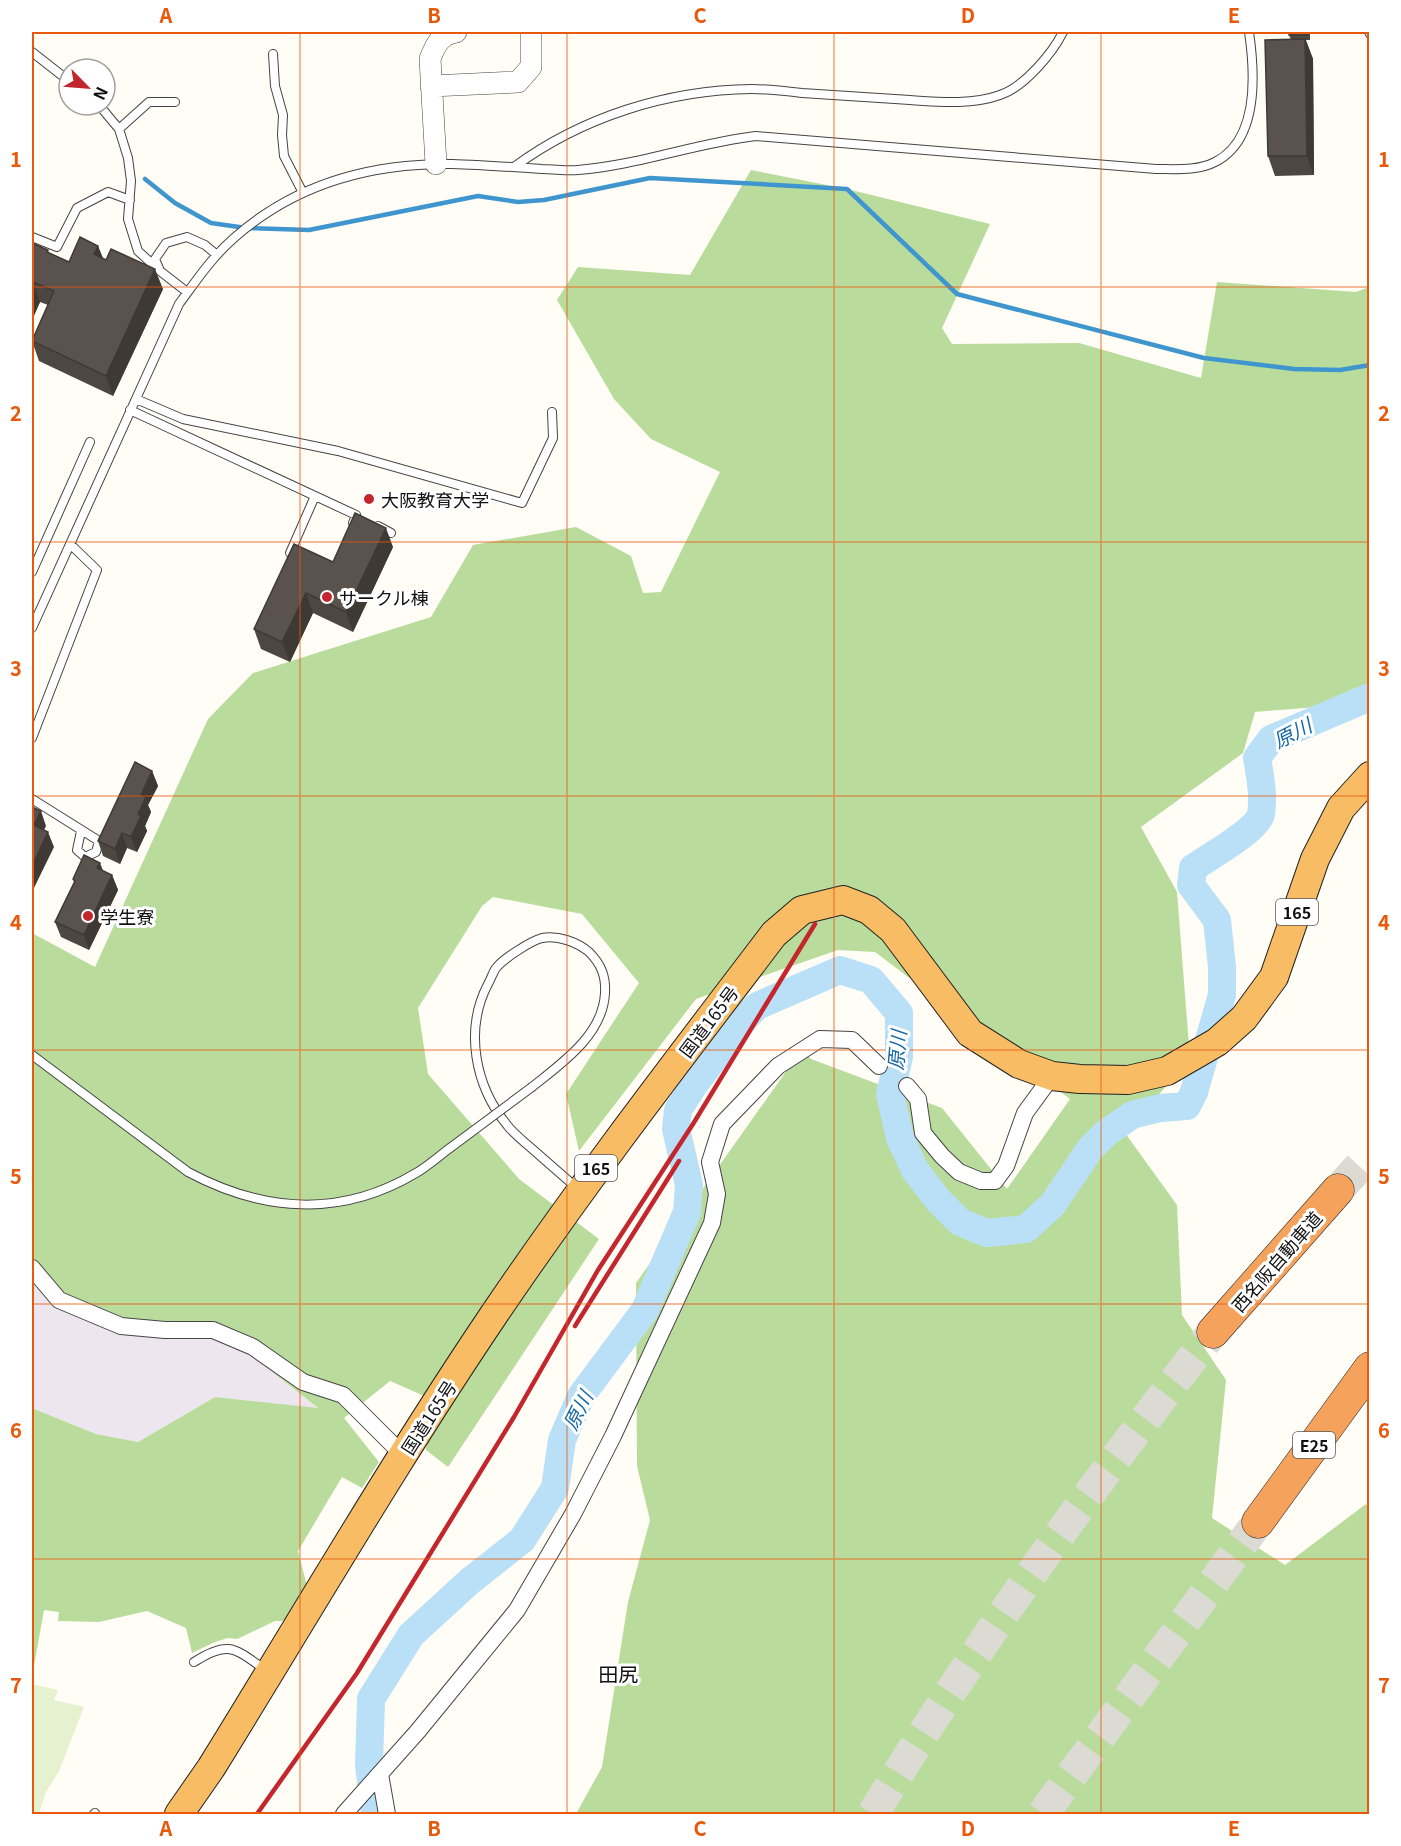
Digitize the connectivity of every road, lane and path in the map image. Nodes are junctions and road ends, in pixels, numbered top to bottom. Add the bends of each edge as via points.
1 (456, 32) edge
2 (531, 32) edge
3 (1063, 32) edge
4 (1249, 32) edge
5 (32, 52) edge
6 (273, 54) dead end
7 (57, 72) edge
8 (431, 86) junction
9 (175, 102) dead end
10 (110, 117) edge
11 (120, 129) junction
12 (436, 165) junction
13 (514, 167) junction
14 (303, 193) junction
15 (130, 200) junction
16 (32, 237) edge
17 (217, 255) junction
18 (160, 271) junction
19 (188, 292) junction
20 (136, 399) junction
21 (130, 411) junction
22 (552, 412) dead end
23 (90, 442) dead end
24 (315, 496) junction
25 (356, 515) junction
26 (350, 530) edge
27 (392, 533) dead end
28 (69, 544) junction
29 (287, 559) edge
30 (32, 572) edge
31 (32, 628) edge
32 (32, 738) edge
33 (1370, 776) edge
34 (32, 799) edge
35 (81, 831) dead end
36 (32, 1055) edge
37 (879, 1066) dead end
38 (1052, 1076) junction
39 (908, 1086) dead end
40 (580, 1190) junction
41 (1338, 1190) tunnel mouth
42 (32, 1268) edge
43 (1213, 1332) tunnel mouth
44 (1370, 1368) edge
45 (403, 1455) junction
46 (1258, 1522) tunnel mouth
47 (194, 1662) dead end
48 (270, 1672) junction
49 (380, 1774) junction
50 (179, 1815) edge
51 (344, 1815) edge
52 (387, 1815) edge

1 - 8 street via 448,33 436,44 430,59
2 - 8 street via 531,67 518,82
3 - 13 lane via 1034,73 1002,95 973,102 935,102 753,89 695,93 599,118 539,148
4 - 13 lane via 1252,101 1245,130 1230,153 1214,163 1188,169 756,136 599,168
5 - 7 lane
6 - 14 lane via 275,86 284,115 284,156
8 - 12 street
9 - 11 lane via 149,102
10 - 11 lane
11 - 15 lane via 128,158
12 - 13 lane
12 - 14 lane via 367,170
14 - 17 lane via 278,206
15 - 16 lane via 108,192 77,208 57,247
15 - 18 lane via 128,219 138,251
17 - 18 lane via 187,237 166,243 155,259
17 - 19 lane
18 - 19 lane
19 - 20 lane
20 - 21 lane
20 - 22 lane via 183,419 338,451 522,503 553,438
21 - 24 lane
21 - 28 lane
23 - 30 lane
24 - 25 lane
24 - 29 lane
25 - 26 lane
25 - 27 lane
28 - 31 lane
28 - 32 lane via 97,570
33 - 38 highway, 国道165号 / 165 via 1341,808 1315,859 1274,977 1244,1018 1217,1042 1167,1071 1128,1080
34 - 35 lane
36 - 40 lane, bridge via 188,1172 214,1186 268,1202 322,1204 353,1199 417,1172 450,1148 532,1087 582,1044 604,1004 606,979 597,960 584,948 564,939 542,938 496,968 482,996 476,1022 476,1062 491,1103 508,1126
37 - 49 street via 852,1040 820,1039 778,1066 722,1124 710,1162 717,1194 711,1223 573,1514 517,1610
38 - 39 street via 1025,1113 1006,1166 995,1181 981,1181 959,1172 942,1156 923,1133 918,1099
38 - 40 highway, 国道165号 / 165 via 1019,1064 970,1033 893,930 869,910 843,900 802,910 774,934
40 - 45 highway, 国道165号 / 165
41 - 43 highway, 西名阪自動車道
42 - 45 street via 59,1300 121,1326 213,1330 253,1347 303,1382 343,1395
44 - 46 highway, E25
45 - 48 highway, 国道165号 / 165
47 - 48 lane via 219,1648 234,1648
48 - 50 highway, 国道165号 / 165
49 - 51 street
49 - 52 street

